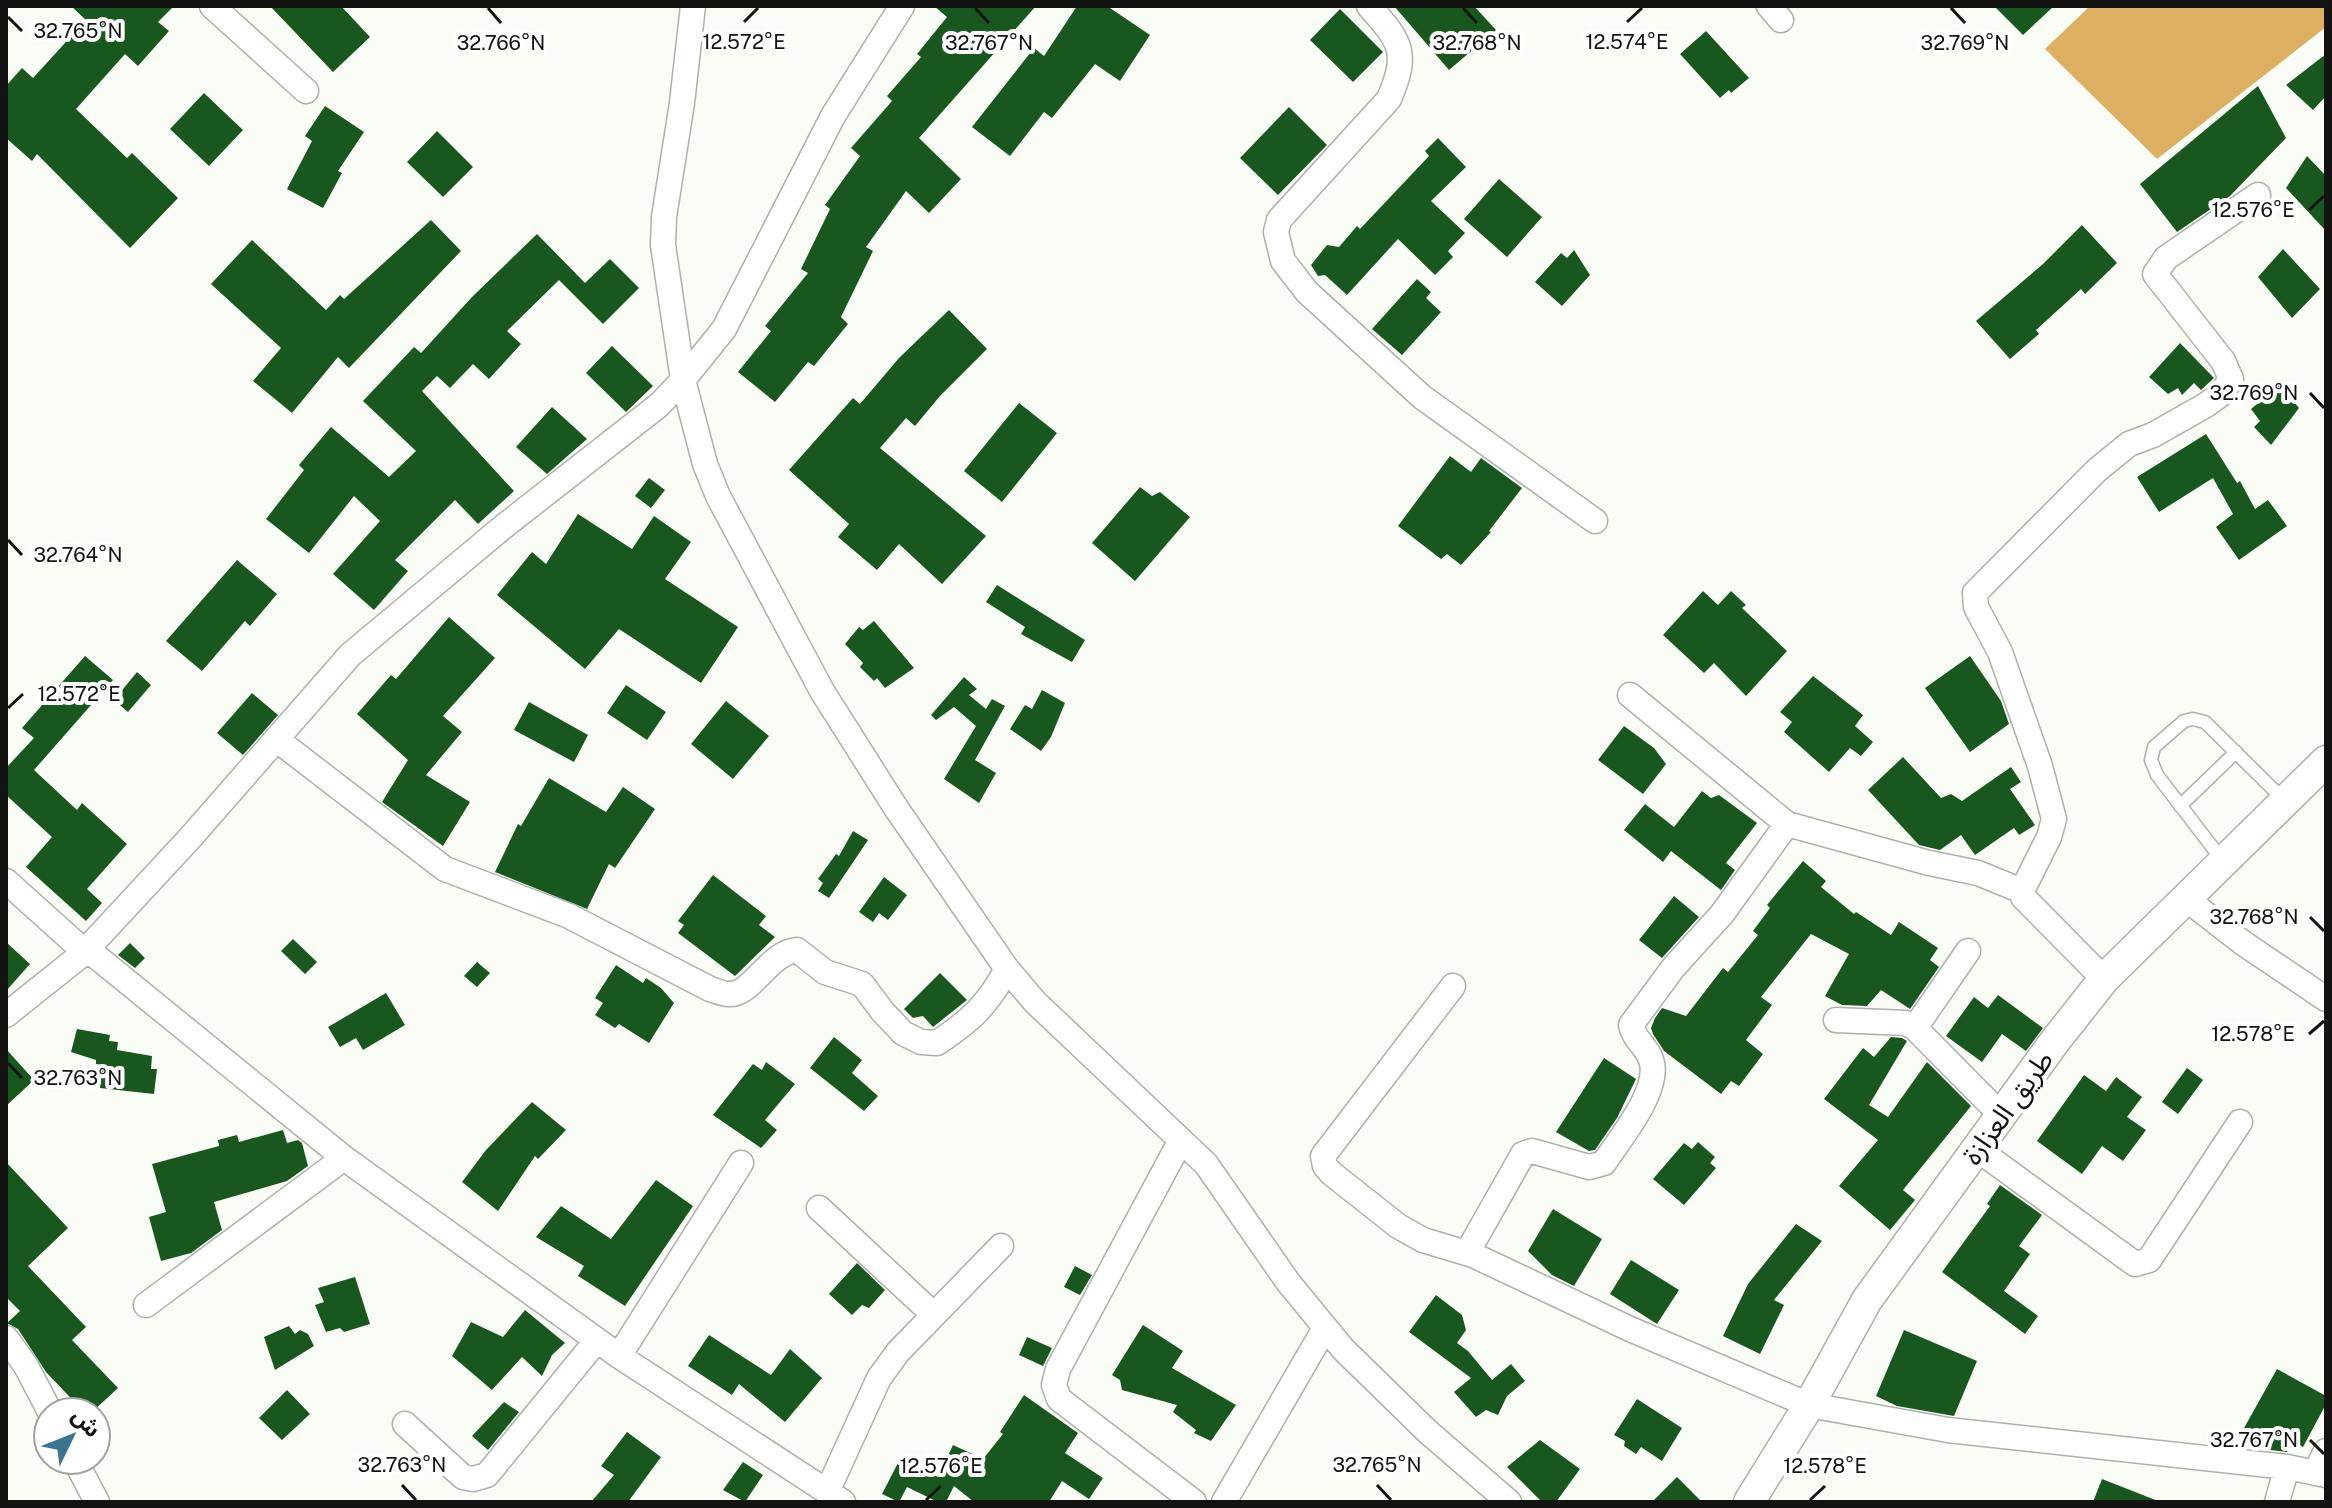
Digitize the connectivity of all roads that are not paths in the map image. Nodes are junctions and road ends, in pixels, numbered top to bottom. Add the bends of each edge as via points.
1 (212, 6) edge
2 (693, 6) edge
3 (902, 6) edge
4 (1369, 6) edge
5 (306, 91) dead end
6 (2258, 195) dead end
7 (683, 380) junction
8 (1595, 521) dead end
9 (1630, 695) dead end
10 (276, 739) junction
11 (2236, 752) junction
12 (2326, 761) edge
13 (2285, 801) junction
14 (2180, 806) junction
15 (1787, 824) junction
16 (2223, 861) junction
17 (6, 881) edge
18 (2022, 891) junction
19 (2185, 898) junction
20 (86, 950) junction
21 (1968, 951) dead end
22 (1007, 969) junction
23 (2104, 979) junction
24 (1453, 986) dead end
25 (2326, 999) edge
26 (6, 1015) edge
27 (1836, 1020) dead end
28 (1915, 1028) junction
29 (2001, 1115) junction
30 (2240, 1122) dead end
31 (1180, 1142) junction
32 (1977, 1149) junction
33 (344, 1158) junction
34 (741, 1163) dead end
35 (819, 1208) dead end
36 (1001, 1246) dead end
37 (1473, 1255) junction
38 (146, 1305) dead end
39 (934, 1315) junction
40 (1325, 1328) junction
41 (6, 1338) edge
42 (597, 1340) junction
43 (619, 1356) junction
44 (42, 1396) edge
45 (1809, 1405) junction
46 (405, 1424) dead end
47 (2322, 1466) edge
48 (2287, 1467) junction
49 (83, 1476) edge
50 (835, 1497) edge
51 (97, 1502) edge
52 (1194, 1502) edge
53 (1224, 1502) edge
54 (1509, 1502) edge
55 (1749, 1502) edge
56 (2277, 1502) edge

1 - 5 street
2 - 7 street via 663,245
3 - 7 street via 833,116 724,329
4 - 8 street via 1395,34 1398,79 1389,99 1279,220 1276,232 1283,261 1307,292 1422,397
6 - 18 street via 2166,258 2155,274 2223,361 2231,379 2221,394 2129,444 1975,593 2040,766 2054,819
7 - 10 street via 350,655
7 - 22 street via 718,496 822,691
9 - 15 street
10 - 20 street
10 - 22 street via 445,869 569,916 710,989 730,995 741,991 779,956 797,950 825,972 862,984 903,1033 937,1043 984,1006
11 - 13 lane
11 - 14 lane
11 - 14 lane via 2205,722 2193,719 2154,747 2151,760 2157,775
12 - 13 street, طريق العزازة
13 - 16 street, طريق العزازة
14 - 16 lane
15 - 18 street via 1978,873
15 - 37 street via 1631,1025 1653,1073 1648,1094 1604,1163 1589,1167 1532,1151 1523,1154 1471,1246
16 - 19 street, طريق العزازة
17 - 20 street
18 - 23 street
19 - 23 street, طريق العزازة
19 - 25 street
20 - 26 street
20 - 33 street
21 - 28 street
22 - 31 street
23 - 29 street, طريق العزازة
24 - 37 street via 1323,1156 1331,1173 1398,1226 1423,1240
27 - 28 street via 1906,1023
28 - 29 street
29 - 32 street, طريق العزازة
30 - 32 street via 2142,1264 2135,1264
31 - 40 street via 1218,1179
31 - 52 street via 1054,1385 1059,1399
32 - 45 street, طريق العزازة via 1867,1300
33 - 38 street
33 - 42 street
34 - 43 street
35 - 39 street
36 - 39 street
37 - 45 street
39 - 50 street via 879,1378
40 - 53 street
40 - 54 street via 1427,1431
41 - 44 street
42 - 43 street
42 - 46 street via 487,1475 463,1477
43 - 50 street
45 - 48 street via 1948,1430
45 - 55 street, طريق العزازة
47 - 48 street
48 - 56 street
49 - 51 street

